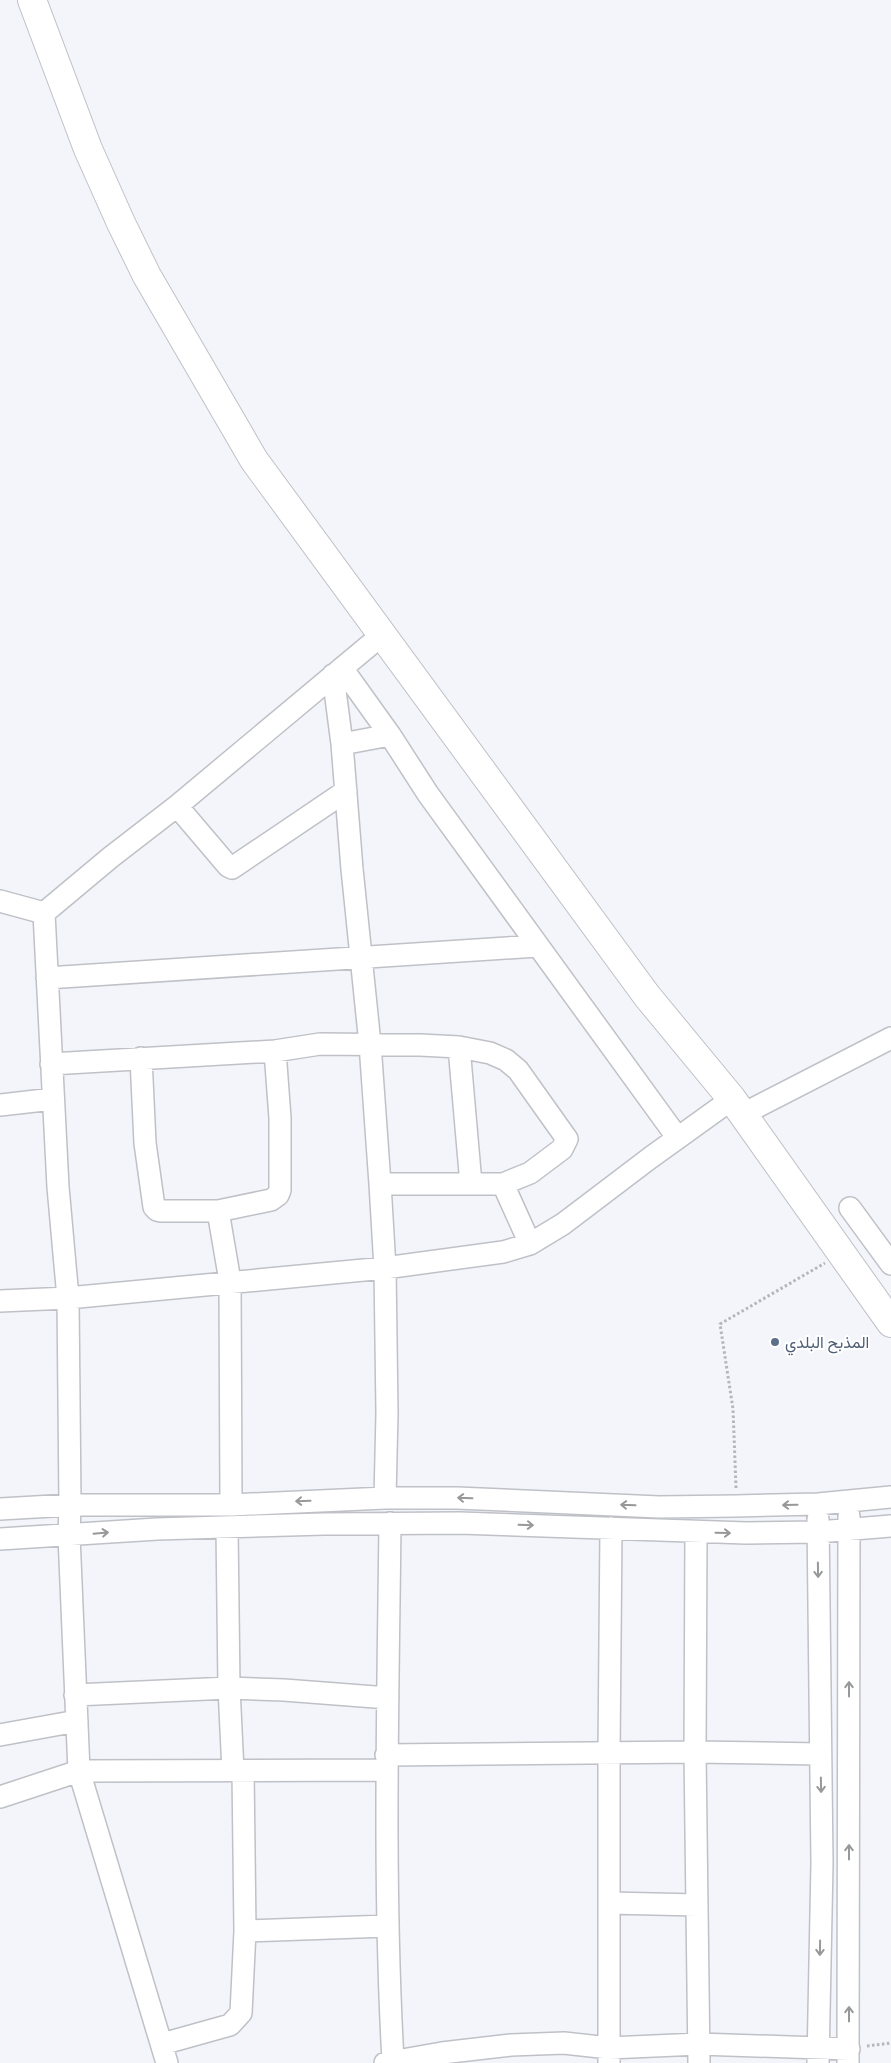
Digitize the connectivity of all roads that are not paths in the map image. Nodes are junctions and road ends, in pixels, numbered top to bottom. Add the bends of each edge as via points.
1 (32, 0) edge
2 (383, 634) junction
3 (337, 672) junction
4 (390, 735) junction
5 (342, 744) junction
6 (346, 791) junction
7 (177, 806) junction
8 (0, 901) edge
9 (44, 913) junction
10 (537, 946) junction
11 (361, 958) junction
12 (46, 978) junction
13 (891, 1038) edge
14 (370, 1044) junction
15 (459, 1047) junction
16 (275, 1051) junction
17 (141, 1058) junction
18 (51, 1064) junction
19 (53, 1098) junction
20 (0, 1105) edge
21 (737, 1107) junction
22 (677, 1137) junction
23 (380, 1184) junction
24 (471, 1184) junction
25 (503, 1184) junction
26 (850, 1208) dead end
27 (218, 1211) junction
28 (530, 1244) junction
29 (891, 1264) edge
30 (385, 1268) junction
31 (230, 1281) junction
32 (68, 1298) junction
33 (0, 1301) edge
34 (887, 1310) edge
35 (385, 1498) junction
36 (891, 1498) edge
37 (849, 1502) junction
38 (818, 1504) junction
39 (70, 1505) junction
40 (231, 1505) junction
41 (0, 1510) edge
42 (390, 1523) junction
43 (891, 1526) edge
44 (226, 1528) junction
45 (611, 1528) junction
46 (848, 1530) junction
47 (818, 1532) junction
48 (696, 1533) junction
49 (69, 1536) junction
50 (0, 1540) edge
51 (229, 1688) junction
52 (75, 1695) junction
53 (388, 1698) junction
54 (77, 1721) junction
55 (0, 1735) edge
56 (694, 1752) junction
57 (609, 1754) junction
58 (820, 1754) junction
59 (386, 1762) junction
60 (79, 1771) junction
61 (238, 1771) junction
62 (0, 1797) edge
63 (849, 1824) junction
64 (822, 1825) junction
65 (610, 1903) junction
66 (697, 1905) junction
67 (387, 1926) junction
68 (245, 1931) junction
69 (165, 2054) edge
70 (699, 2054) edge
71 (609, 2055) edge
72 (817, 2055) edge
73 (848, 2056) edge
74 (389, 2062) edge

1 - 2 main road via 88,149 148,276 254,460
2 - 3 street
2 - 21 main road via 647,996
3 - 4 street
3 - 5 street
3 - 7 street
4 - 5 street
4 - 10 street via 428,794
5 - 6 street
6 - 7 street via 232,868
6 - 11 street
7 - 9 street
8 - 9 street
9 - 12 street
10 - 11 street
10 - 22 street
11 - 12 street
11 - 14 street
12 - 18 street
13 - 21 street
14 - 15 street
14 - 16 street via 320,1044
14 - 23 street
15 - 24 street
15 - 25 street via 490,1053 518,1070 567,1140 562,1149 530,1173
16 - 17 street
16 - 27 street via 280,1118 280,1190 271,1200
17 - 18 street
17 - 27 street via 145,1143 154,1207 161,1211
18 - 19 street
19 - 20 street
19 - 32 street
21 - 22 street
21 - 34 main road via 841,1254
22 - 28 street via 563,1224
23 - 24 street
23 - 30 street
24 - 25 street
25 - 28 street
26 - 29 street
27 - 31 street
28 - 30 street via 503,1252
30 - 31 street
30 - 35 street
31 - 32 street
31 - 40 street
32 - 33 street
32 - 39 street
38 -> 35 street via 659,1507
35 -> 40 street
36 - 37 street
37 - 38 street
37 - 46 street
38 - 47 street
39 - 40 street
39 - 41 street
39 - 49 street
42 - 44 street
42 -> 45 street via 460,1522
42 - 53 street
43 - 46 street
49 -> 44 street via 157,1529
44 - 51 street
45 - 48 street
45 - 57 street
46 - 47 street
63 -> 46 street
48 -> 47 street
47 -> 58 street
48 - 56 street
49 - 50 street
49 - 52 street
51 - 52 street
51 - 53 street
51 - 61 street
52 - 54 street
53 - 59 street
54 - 55 street
54 - 60 street
56 - 57 street
56 - 58 street
56 - 66 street
57 - 59 street
57 - 65 street
58 -> 64 street
59 - 61 street
59 - 67 street
60 - 61 street
60 - 62 street
60 - 69 street
61 - 68 street
63 - 64 street
73 -> 63 street
64 -> 72 street
65 - 66 street
65 - 71 street
66 - 70 street
67 - 68 street
67 - 74 street
68 - 69 street via 241,2013 238,2018 230,2025
70 - 71 street
70 - 72 street
71 - 74 street via 564,2043 512,2044
72 - 73 street

